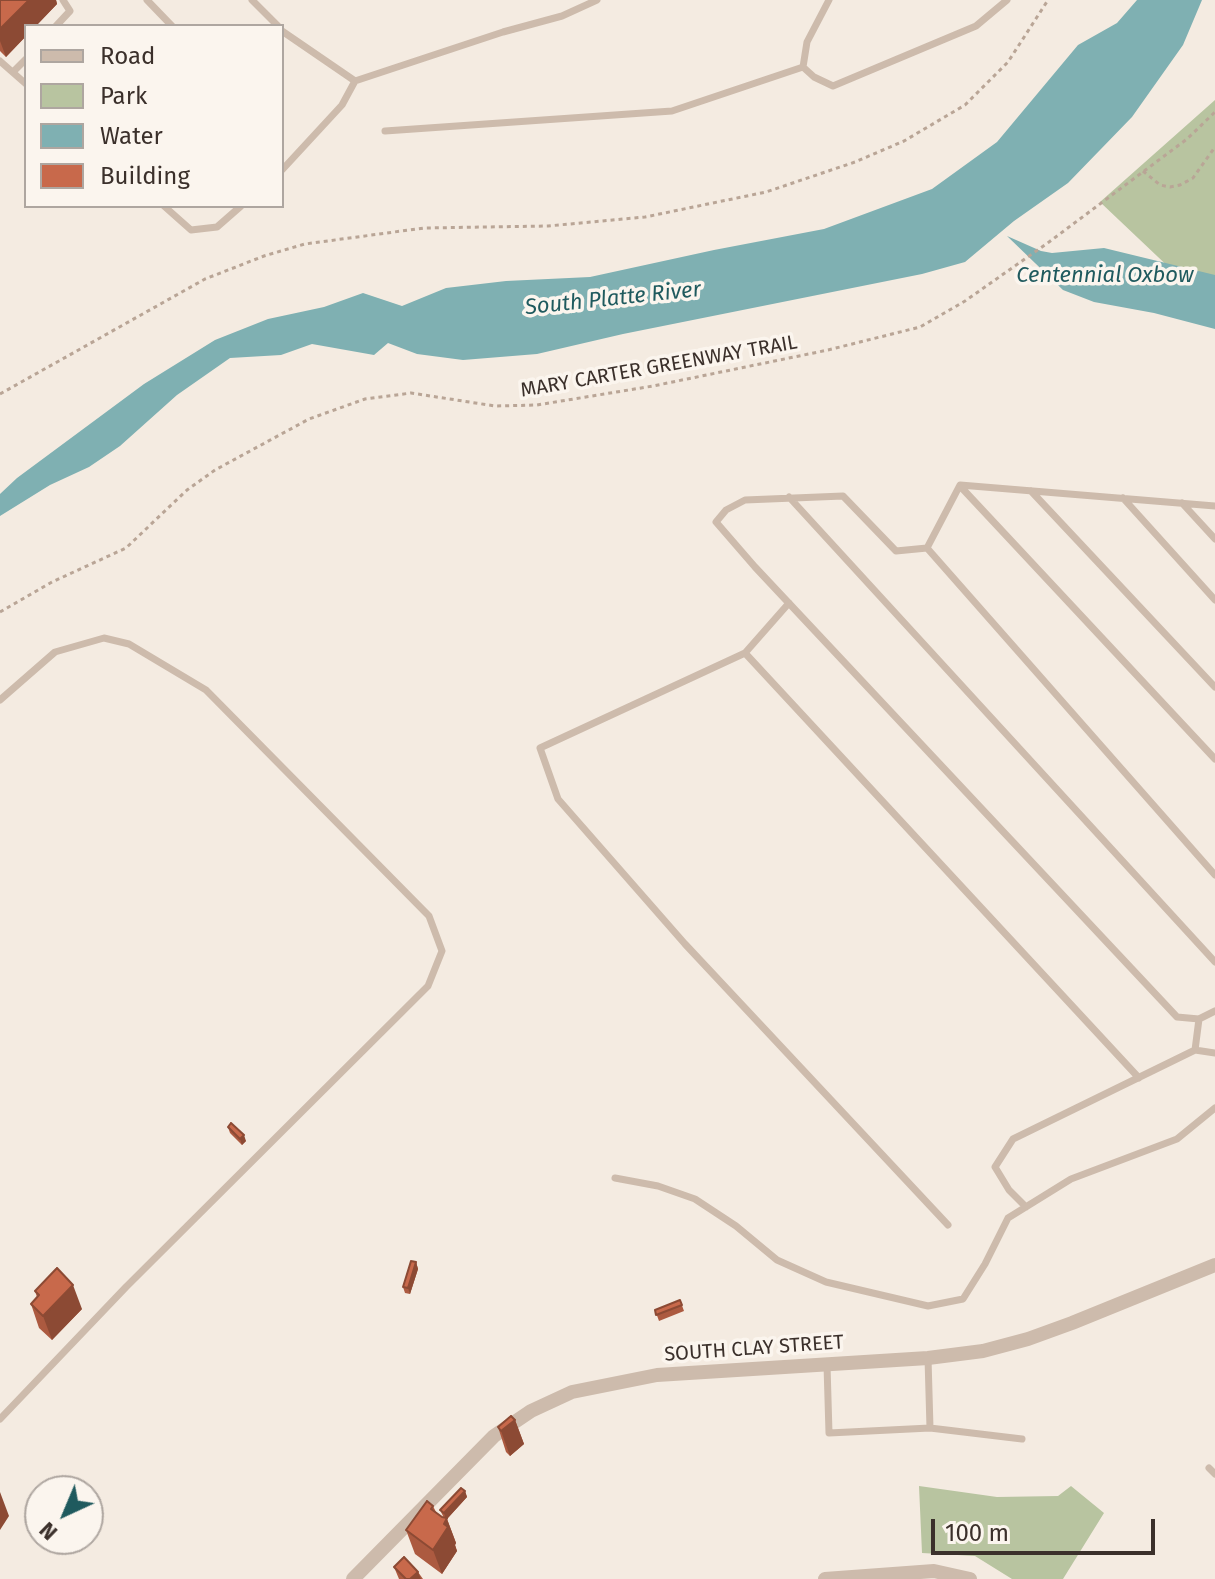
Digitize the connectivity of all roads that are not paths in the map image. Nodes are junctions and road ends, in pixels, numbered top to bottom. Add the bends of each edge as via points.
1 (63, 0) edge
2 (147, 0) edge
3 (252, 0) edge
4 (597, 0) edge
5 (829, 0) edge
6 (988, 0) edge
7 (1007, 0) edge
8 (995, 10) junction
9 (58, 24) edge
10 (170, 24) edge
11 (276, 24) edge
12 (284, 32) edge
13 (0, 61) edge
14 (24, 61) edge
15 (803, 67) junction
16 (13, 72) junction
17 (355, 81) junction
18 (24, 82) edge
19 (385, 131) dead end
20 (284, 168) edge
21 (166, 208) edge
22 (239, 208) edge
23 (960, 485) junction
24 (1031, 491) junction
25 (789, 497) junction
26 (1123, 498) junction
27 (1182, 503) junction
28 (1215, 506) edge
29 (1215, 539) edge
30 (927, 548) junction
31 (1215, 600) edge
32 (789, 603) junction
33 (745, 653) junction
34 (1215, 687) edge
35 (0, 700) edge
36 (1215, 759) edge
37 (1215, 875) edge
38 (1215, 962) edge
39 (1215, 1011) edge
40 (1199, 1019) junction
41 (1195, 1050) junction
42 (1215, 1053) edge
43 (1139, 1078) junction
44 (1215, 1108) edge
45 (615, 1178) dead end
46 (1026, 1207) junction
47 (948, 1225) dead end
48 (1215, 1265) edge
49 (928, 1358) junction
50 (827, 1365) junction
51 (0, 1419) edge
52 (930, 1428) junction
53 (1022, 1439) dead end
54 (353, 1579) edge
55 (825, 1579) edge
56 (970, 1579) edge

1 - 9 lane via 70,11
2 - 10 lane
3 - 11 lane
4 - 17 lane via 562,16
5 - 15 lane via 807,42
6 - 8 lane
7 - 8 lane
8 - 15 lane via 976,26 833,86
12 - 17 lane
13 - 16 lane
14 - 16 lane
15 - 19 lane via 672,111
16 - 18 lane
17 - 20 lane via 342,105
21 - 22 lane via 191,230 217,227
23 - 24 lane
23 - 30 lane
23 - 36 lane
24 - 26 lane
24 - 34 lane
25 - 30 lane via 843,496 896,551
25 - 32 lane via 745,500 716,522
25 - 38 lane
26 - 27 lane
26 - 31 lane
27 - 28 lane
27 - 29 lane
30 - 37 lane
32 - 33 lane
32 - 40 lane via 1177,1017
33 - 43 lane
33 - 47 lane via 540,748 558,799 685,944
35 - 51 lane via 55,652 104,638 129,644 206,690 429,916 442,951 428,986
39 - 40 lane
40 - 41 lane
41 - 42 lane
41 - 43 lane
43 - 46 lane via 1013,1139 995,1167
44 - 46 lane via 1177,1139 1071,1179
45 - 46 lane via 695,1199 777,1260 826,1282 928,1306 963,1299 1008,1218
48 - 49 street, SOUTH CLAY STREET via 1028,1339
49 - 50 street, SOUTH CLAY STREET
49 - 52 lane
50 - 52 lane via 829,1433
50 - 54 street, SOUTH CLAY STREET via 657,1375 554,1399 487,1443
52 - 53 lane
55 - 56 street via 934,1571

